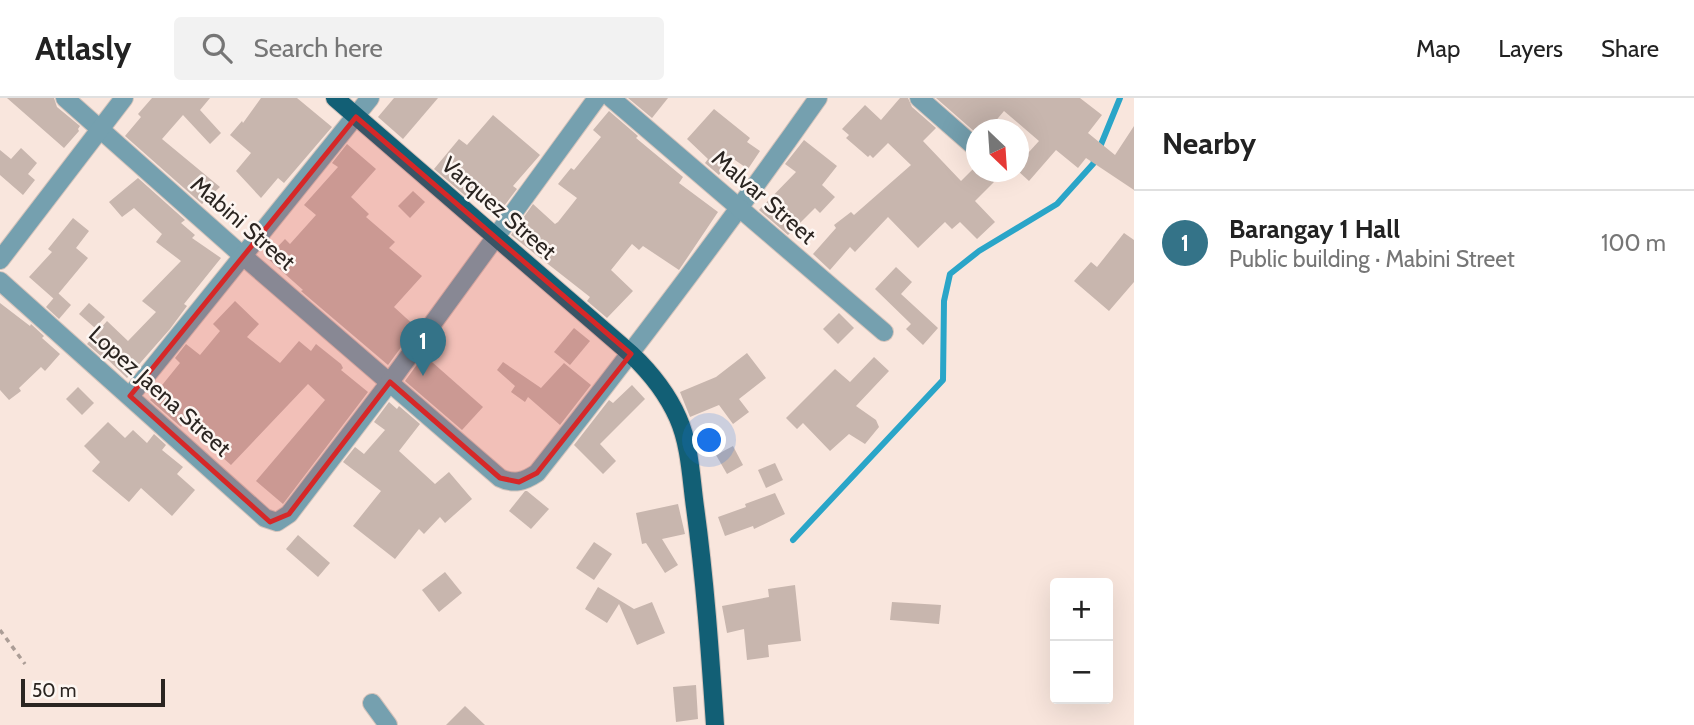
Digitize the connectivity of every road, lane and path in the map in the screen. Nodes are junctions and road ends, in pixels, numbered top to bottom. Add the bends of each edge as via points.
1 (65, 98) edge
2 (124, 98) edge
3 (335, 98) edge
4 (370, 98) edge
5 (597, 98) edge
6 (611, 98) edge
7 (818, 98) edge
8 (919, 98) edge
9 (356, 117) junction
10 (99, 129) junction
11 (966, 139) edge
12 (740, 209) junction
13 (496, 239) junction
14 (243, 256) junction
15 (0, 260) edge
16 (0, 281) edge
17 (884, 332) dead end
18 (631, 354) junction
19 (390, 382) junction
20 (130, 396) junction
21 (0, 630) edge
22 (25, 664) dead end
23 (372, 703) dead end
24 (388, 725) edge
25 (715, 725) edge

1 - 10 street, Mabini Street
2 - 10 street
3 - 9 main road, Varquez Street
4 - 9 street
5 - 13 street
6 - 12 street, Malvar Street
7 - 12 street, Mabini Street
8 - 11 street
9 - 13 main road, Varquez Street
9 - 14 street
10 - 14 street, Mabini Street
10 - 15 street
12 - 17 street, Malvar Street
12 - 18 street, Mabini Street
13 - 18 main road, Varquez Street
13 - 19 street
14 - 19 street, Mabini Street
14 - 20 street
16 - 20 street, Lopez Jaena Street
18 - 19 street, Mabini Street via 537,473 519,482 500,478
18 - 25 main road, Varquez Street via 668,397 680,421 688,455 708,613
19 - 20 street, Lopez Jaena Street via 289,514 277,523 265,518
21 - 22 path
23 - 24 street

